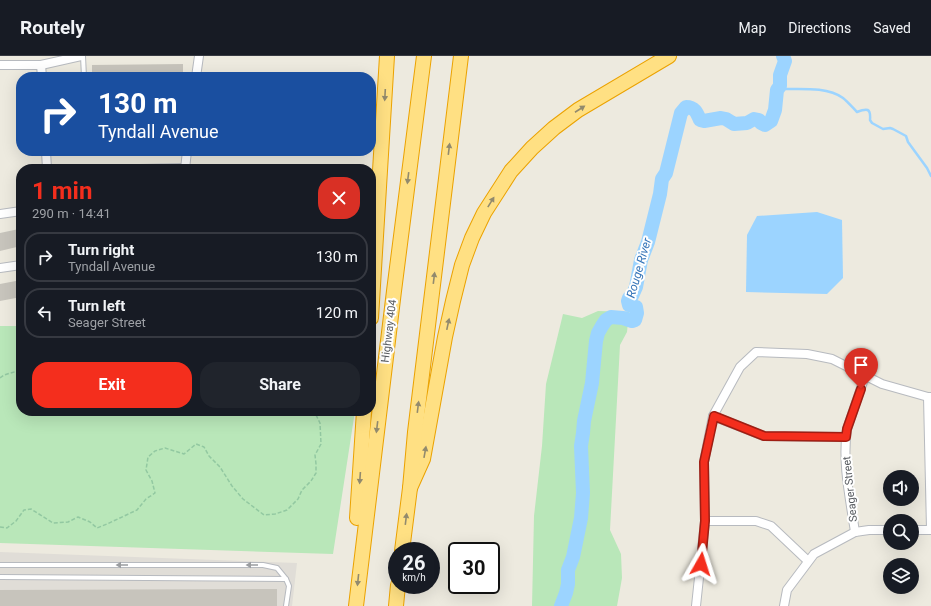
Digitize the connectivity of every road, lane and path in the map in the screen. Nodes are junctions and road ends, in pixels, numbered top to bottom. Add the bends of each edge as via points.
1 (82, 56) edge
2 (199, 56) edge
3 (387, 56) edge
4 (424, 56) edge
5 (461, 56) edge
6 (669, 56) edge
7 (0, 65) edge
8 (41, 65) junction
9 (42, 72) edge
10 (84, 72) edge
11 (197, 72) edge
12 (16, 212) edge
13 (0, 214) edge
14 (376, 236) edge
15 (16, 266) edge
16 (0, 268) edge
17 (16, 371) edge
18 (865, 376) junction
19 (0, 378) edge
20 (930, 397) edge
21 (316, 416) edge
22 (364, 416) edge
23 (714, 416) junction
24 (846, 437) junction
25 (410, 488) junction
26 (705, 521) junction
27 (0, 527) edge
28 (931, 529) edge
29 (883, 530) edge
30 (919, 530) edge
31 (855, 532) junction
32 (403, 542) edge
33 (361, 555) junction
34 (808, 561) junction
35 (0, 565) edge
36 (0, 577) edge
37 (286, 579) junction
38 (397, 594) edge
39 (286, 606) edge
40 (356, 606) edge
41 (396, 606) edge
42 (696, 606) edge
43 (784, 606) edge

1 - 8 street
1 - 10 lane
2 - 11 street
3 -> 14 highway
4 -> 33 highway, Highway 404
25 -> 5 highway
25 -> 6 highway via 423,459 445,337 462,265 484,214 511,172 554,128 578,110
7 - 8 street
8 - 9 street
12 - 13 street
15 - 16 street
17 - 19 path
18 - 20 street via 882,384
18 - 23 street via 832,359 807,354 756,352 740,367
18 - 24 street, Seager Street
20 - 28 street
21 - 27 path via 320,423 321,444 315,455 316,474 287,510 264,515 243,499 204,447 196,444 184,454 165,448 155,451 148,457 146,470 155,493 137,510 107,524 97,528 78,517 68,522 53,523 31,509 24,510 7,528
22 -> 33 highway via 356,529 357,545
23 - 24 street via 764,436
23 - 26 street via 704,462
24 - 31 street, Seager Street via 846,475
32 -> 25 highway
26 - 34 street via 756,521 771,526
26 - 42 street
28 - 30 street
29 - 31 street
31 - 34 street via 814,554
33 -> 40 highway, Highway 404
34 - 43 street via 787,590
37 -> 35 lane via 277,568 263,565
36 - 37 lane
37 - 39 lane via 289,586
38 - 41 highway

